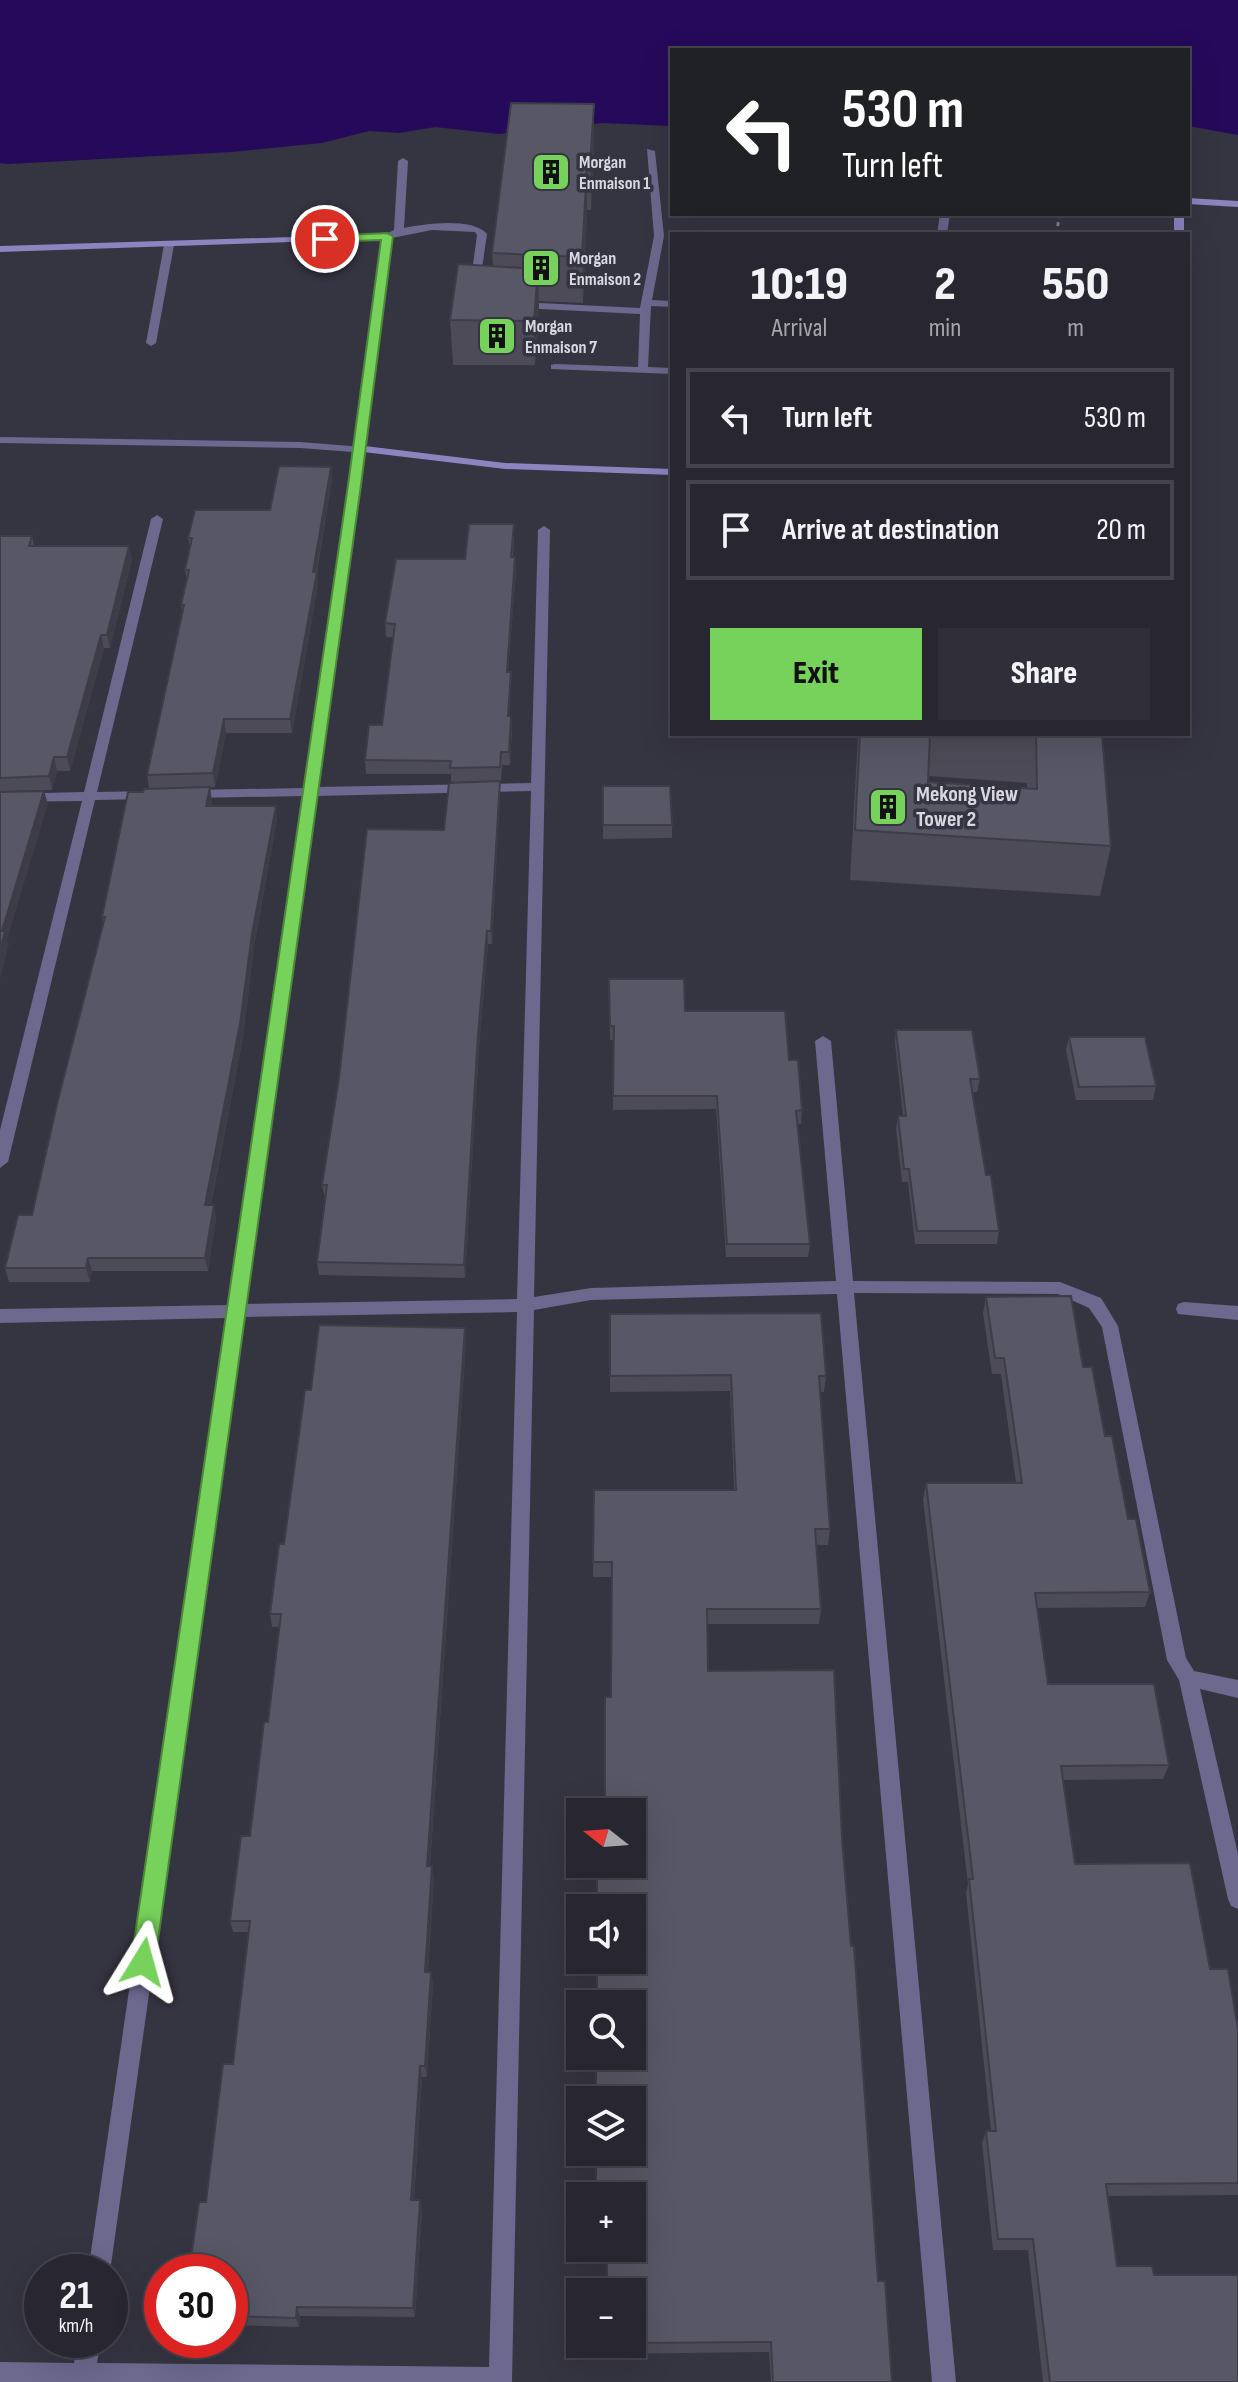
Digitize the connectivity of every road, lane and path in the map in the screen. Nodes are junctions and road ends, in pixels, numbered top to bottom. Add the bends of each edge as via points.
1 (650, 151) dead end
2 (403, 161) dead end
3 (1190, 201) edge
4 (1238, 204) edge
5 (399, 231) junction
6 (387, 236) junction
7 (169, 245) junction
8 (0, 249) edge
9 (474, 297) edge
10 (670, 304) edge
11 (502, 305) edge
12 (646, 307) junction
13 (151, 343) dead end
14 (555, 367) dead end
15 (643, 369) junction
16 (670, 371) edge
17 (0, 440) edge
18 (359, 449) junction
19 (670, 472) edge
20 (157, 519) dead end
21 (544, 530) dead end
22 (538, 787) junction
23 (311, 792) junction
24 (168, 794) edge
25 (184, 794) edge
26 (89, 796) junction
27 (0, 798) edge
28 (823, 1041) dead end
29 (0, 1162) edge
30 (848, 1287) junction
31 (527, 1305) junction
32 (1184, 1309) dead end
33 (236, 1311) junction
34 (1238, 1313) edge
35 (0, 1316) edge
36 (1188, 1678) junction
37 (1238, 1689) edge
38 (1238, 1899) edge
39 (102, 2254) edge
40 (87, 2358) edge
41 (0, 2374) edge
42 (84, 2378) edge
43 (500, 2381) edge
44 (944, 2382) edge

1 - 12 street via 659,236
2 - 5 street
3 - 4 street
5 - 6 street
5 - 9 street via 478,230 482,234
6 - 7 street
6 - 18 street
7 - 8 street
7 - 13 street
10 - 12 street
11 - 12 street
12 - 15 street
14 - 15 street
15 - 16 street
17 - 18 street
18 - 19 street via 505,466
18 - 23 street
20 - 26 street
21 - 22 street
22 - 23 street
22 - 31 street
23 - 25 street
23 - 33 street
24 - 26 street
26 - 27 street
26 - 29 street
28 - 30 street
30 - 31 street via 591,1294
30 - 36 street via 1060,1288 1095,1303 1110,1326 1177,1660
30 - 44 street
31 - 33 street
31 - 43 street
32 - 34 street
33 - 35 street
33 - 39 street
36 - 37 street
36 - 38 street
40 - 42 street
41 - 42 street
42 - 43 street

